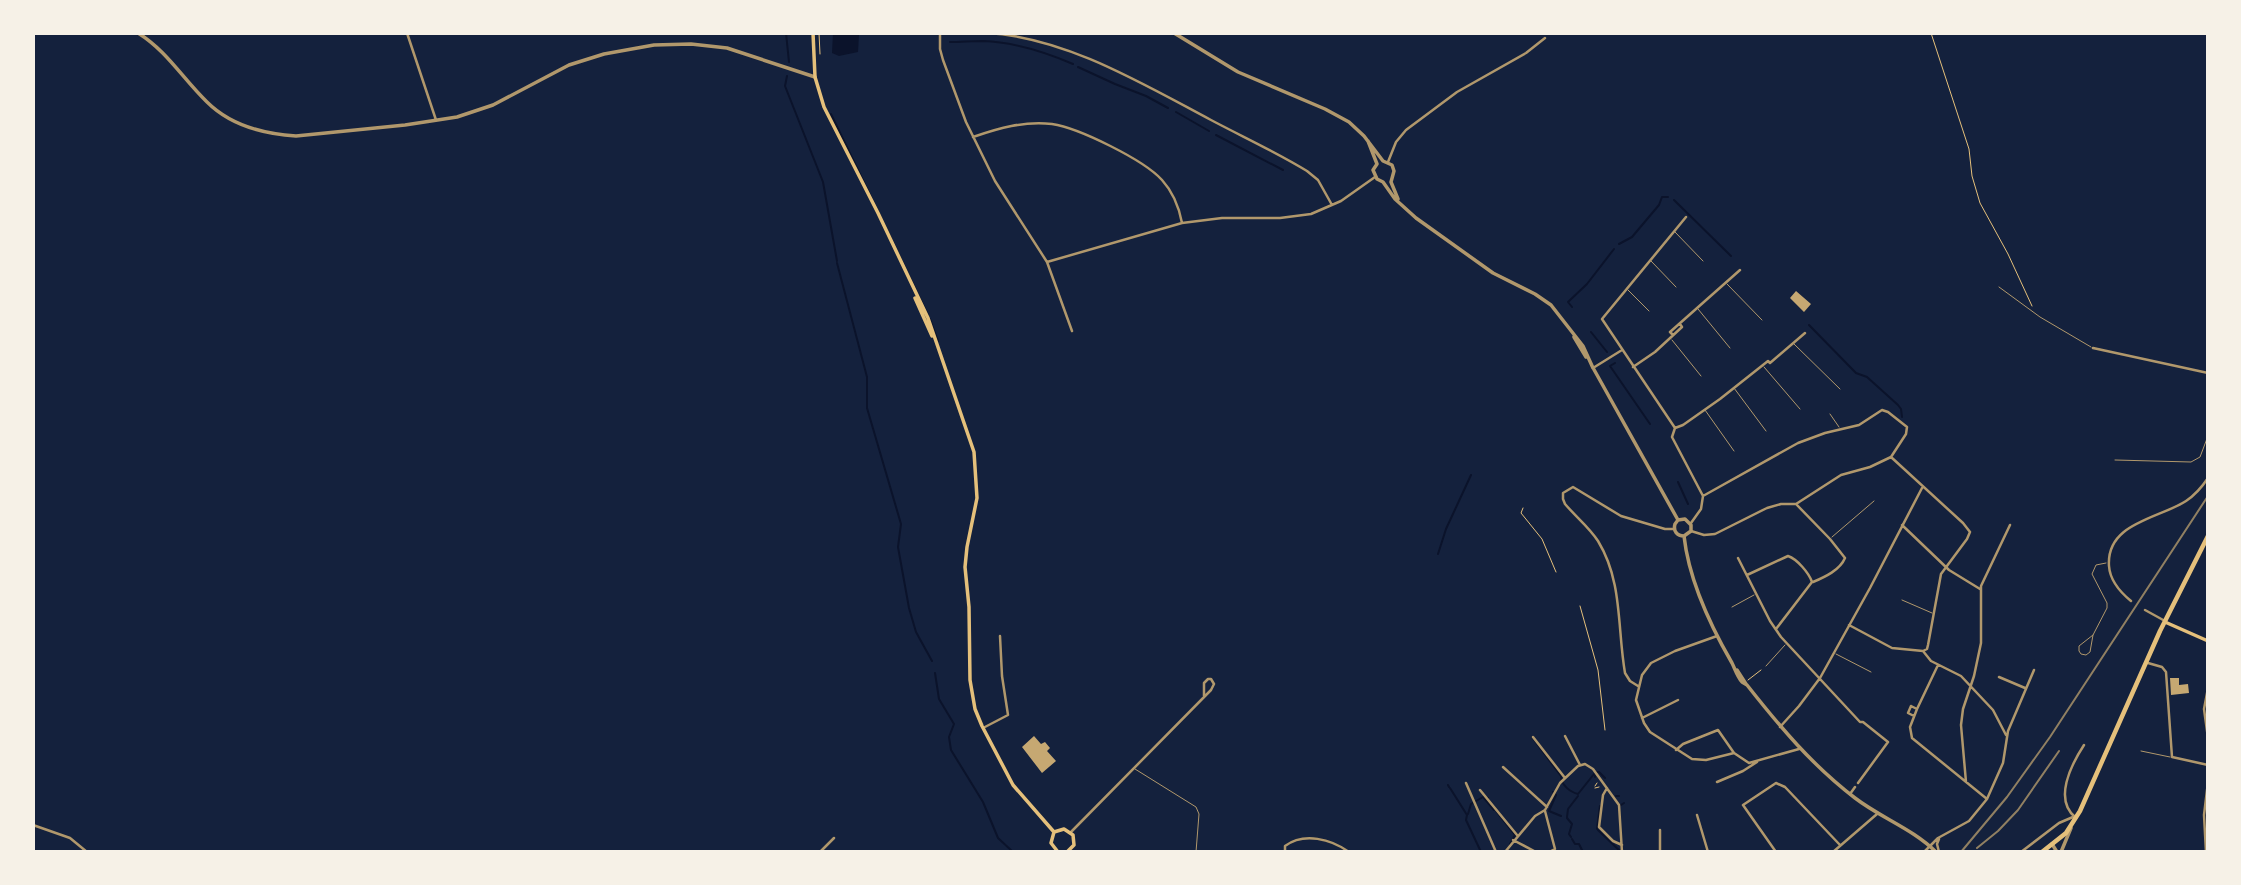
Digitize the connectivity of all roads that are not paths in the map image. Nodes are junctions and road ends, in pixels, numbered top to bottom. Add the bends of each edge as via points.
1 (138, 33) edge
2 (407, 33) edge
3 (813, 33) edge
4 (939, 33) edge
5 (987, 33) edge
6 (1174, 33) edge
7 (1545, 38) dead end
8 (816, 77) junction
9 (437, 121) junction
10 (973, 137) junction
11 (1368, 141) junction
12 (1385, 161) junction
13 (1377, 164) junction
14 (1375, 177) junction
15 (1391, 179) junction
16 (1383, 181) junction
17 (1400, 204) junction
18 (1332, 205) junction
19 (1686, 217) dead end
20 (1182, 223) junction
21 (1674, 231) junction
22 (1650, 260) junction
23 (1703, 261) dead end
24 (1047, 262) junction
25 (1740, 270) dead end
26 (1726, 283) junction
27 (1676, 287) dead end
28 (1999, 287) dead end
29 (1626, 288) junction
30 (1698, 308) junction
31 (1649, 311) dead end
32 (1762, 320) dead end
33 (1072, 331) dead end
34 (1805, 333) dead end
35 (1672, 336) junction
36 (1793, 344) junction
37 (1730, 348) dead end
38 (2093, 348) joint
39 (1622, 350) junction
40 (1763, 366) junction
41 (1633, 367) junction
42 (1593, 368) junction
43 (2208, 373) edge
44 (1702, 376) dead end
45 (1734, 388) junction
46 (1840, 389) dead end
47 (1704, 410) junction
48 (1800, 410) dead end
49 (1830, 414) dead end
50 (1675, 428) junction
51 (1840, 429) junction
52 (1766, 431) dead end
53 (2208, 436) edge
54 (1734, 451) dead end
55 (1891, 457) junction
56 (2115, 460) dead end
57 (2208, 478) edge
58 (1922, 488) junction
59 (1703, 496) junction
60 (1874, 501) dead end
61 (1796, 504) junction
62 (1678, 520) junction
63 (1690, 524) junction
64 (1902, 525) junction
65 (2010, 525) dead end
66 (1674, 529) junction
67 (1691, 531) junction
68 (1684, 536) junction
69 (2208, 536) edge
70 (1830, 538) junction
71 (1738, 558) dead end
72 (2109, 564) junction
73 (1945, 567) junction
74 (1747, 575) junction
75 (1812, 582) junction
76 (1981, 589) junction
77 (1756, 594) junction
78 (1902, 600) dead end
79 (2131, 601) dead end
80 (1732, 607) dead end
81 (2145, 610) dead end
82 (1934, 614) junction
83 (2165, 621) junction
84 (1849, 625) junction
85 (1776, 629) junction
86 (2093, 635) junction
87 (1000, 636) dead end
88 (1717, 636) junction
89 (2208, 641) edge
90 (1787, 644) junction
91 (1923, 651) junction
92 (1834, 653) junction
93 (2147, 663) junction
94 (1938, 665) junction
95 (1766, 666) road end
96 (2034, 670) dead end
97 (1871, 672) dead end
98 (1999, 677) dead end
99 (1820, 678) junction
100 (1638, 686) junction
101 (1971, 687) junction
102 (2026, 688) junction
103 (2208, 688) edge
104 (1204, 697) junction
105 (1678, 700) dead end
106 (1917, 709) junction
107 (1914, 716) junction
108 (1642, 718) junction
109 (1780, 727) junction
110 (983, 728) junction
111 (2006, 735) junction
112 (1565, 736) dead end
113 (1533, 737) dead end
114 (2208, 738) edge
115 (2084, 745) dead end
116 (1799, 749) junction
117 (1676, 750) junction
118 (2141, 751) dead end
119 (1734, 753) junction
120 (2172, 757) junction
121 (1759, 760) junction
122 (1580, 765) junction
123 (2208, 765) edge
124 (1503, 767) dead end
125 (1133, 768) junction
126 (1565, 778) junction
127 (1717, 782) dead end
128 (1966, 782) junction
129 (2208, 782) edge
130 (1466, 783) dead end
131 (1608, 788) junction
132 (1480, 790) dead end
133 (1850, 794) junction
134 (1987, 799) junction
135 (1546, 808) junction
136 (1877, 814) junction
137 (1697, 815) dead end
138 (2074, 818) junction
139 (33, 825) edge
140 (2071, 828) junction
141 (1660, 830) dead end
142 (1054, 832) junction
143 (1071, 832) junction
144 (1517, 835) junction
145 (1941, 836) junction
146 (834, 838) dead end
147 (1513, 840) junction
148 (1622, 845) junction
149 (1840, 845) junction
150 (2052, 845) junction
151 (1930, 846) junction
152 (1075, 850) edge
153 (87, 852) edge
154 (820, 852) edge
155 (1058, 852) edge
156 (1067, 852) edge
157 (1196, 852) edge
158 (1285, 852) edge
159 (1349, 852) edge
160 (1496, 852) edge
161 (1505, 852) edge
162 (1536, 852) edge
163 (1549, 852) edge
164 (1622, 852) edge
165 (1660, 852) edge
166 (1708, 852) edge
167 (1776, 852) edge
168 (1833, 852) edge
169 (1924, 852) edge
170 (1937, 852) edge
171 (2021, 852) edge
172 (2042, 852) edge
173 (2059, 852) edge
174 (2206, 852) edge

1 - 9 street via 164,53 208,104 258,130 296,135
2 - 9 street
3 - 8 main road
4 - 10 street via 943,60
5 - 18 street via 1050,44 1136,82 1307,171 1318,180
6 - 11 street via 1238,72 1336,114
7 - 12 street via 1413,124
8 - 9 street via 727,48 654,45 569,65 493,104
8 - 110 main road via 827,115 878,213 937,345 975,457 977,498 965,567 970,685
10 - 20 street via 1016,124 1050,124 1079,132 1152,170 1171,191
10 - 24 street
11 - 12 street
11 - 13 street
12 - 13 street
12 - 15 street via 1394,171
13 - 14 street
14 - 16 street
14 - 18 street
15 - 16 street
15 - 17 street
16 - 17 street
17 - 42 street via 1493,273 1556,309
18 - 20 street via 1292,217
19 - 21 street
20 - 24 street
21 - 22 street
21 - 23 lane
22 - 27 lane
22 - 29 street
24 - 33 street
25 - 26 street
26 - 30 street
26 - 32 lane
28 - 38 lane
29 - 31 lane
29 - 39 street via 1602,319
30 - 35 street via 1670,332
30 - 37 lane
34 - 36 street
35 - 41 street
35 - 44 lane
36 - 40 street
36 - 46 lane
38 - 43 street
39 - 41 street
39 - 42 street
40 - 45 street
40 - 48 lane
41 - 50 street
42 - 62 street
45 - 47 street
45 - 52 lane
47 - 50 street
47 - 54 lane
49 - 51 lane
50 - 59 street via 1672,437
51 - 55 street via 1863,423 1884,410 1906,425 1906,434
51 - 59 street via 1798,443
53 - 56 lane via 2200,457 2191,462
55 - 58 street
55 - 61 street via 1841,475
57 - 72 street via 2184,503 2122,532 2112,546
58 - 64 street
58 - 73 street via 1970,532
59 - 63 street via 1701,509
60 - 70 lane
61 - 67 street via 1767,508 1715,534
61 - 70 street
62 - 63 street
62 - 66 street
63 - 67 street
64 - 73 street
64 - 84 street
65 - 76 street
66 - 68 street
66 - 100 street via 1621,516 1573,486 1563,493 1565,505 1592,534 1608,562 1618,593 1625,673
67 - 68 street
68 - 88 street via 1697,587
69 - 83 main road
70 - 75 street via 1845,559
71 - 74 street
72 - 79 street via 2114,584
72 - 86 lane via 2097,565 2092,571 2108,606
73 - 76 street
73 - 82 street
74 - 75 street via 1790,556
74 - 77 street
75 - 85 street
76 - 101 street via 1981,643
77 - 80 lane
77 - 85 street
78 - 82 lane
81 - 83 street
82 - 91 street via 1928,647
83 - 89 main road
83 - 93 main road
84 - 91 street via 1892,648
84 - 92 street
85 - 90 street
86 - 86 lane via 2079,646 2081,654 2090,652
87 - 110 street via 1008,715
88 - 100 street via 1653,662
88 - 109 street via 1738,676
90 - 95 lane
90 - 99 street
91 - 94 street
92 - 97 lane
92 - 99 street
93 - 120 street via 2166,672
93 - 138 main road
94 - 101 street via 1958,673
94 - 106 street
96 - 102 street
98 - 102 street
99 - 109 street
99 - 133 street via 1860,722 1888,741
100 - 108 street via 1636,699
101 - 111 street via 1994,711
101 - 128 street via 1961,725
102 - 111 street
103 - 114 street via 2204,709
104 - 104 street via 1213,687 1211,679 1204,682
104 - 125 street
105 - 108 street
106 - 107 street
106 - 107 street via 1911,706 1908,713
107 - 128 street via 1912,738
108 - 117 street via 1650,733
109 - 116 street
110 - 142 main road via 1013,785
111 - 134 street via 2003,763
112 - 122 street
113 - 126 street
115 - 138 street via 2064,797
116 - 121 street
116 - 133 street
117 - 119 street via 1700,761
117 - 119 street via 1718,730
118 - 120 lane
119 - 121 street via 1749,763
120 - 123 street
121 - 127 street
122 - 126 street
122 - 131 street via 1590,765
124 - 135 street
125 - 143 street
125 - 157 lane via 1196,807
126 - 135 street
128 - 134 street
129 - 174 street
130 - 160 street
131 - 148 street via 1620,807
131 - 148 street via 1599,827
132 - 144 street
133 - 136 street
134 - 145 street via 1969,821
135 - 144 street
135 - 163 street via 1555,849
136 - 149 street
136 - 151 street
137 - 166 street
138 - 140 main road
138 - 171 street via 2059,823
139 - 153 street via 70,838
140 - 150 main road
140 - 173 street
141 - 165 street
142 - 143 main road
142 - 155 main road via 1051,843
143 - 152 main road
144 - 147 street
145 - 151 street
145 - 170 street
146 - 154 street
147 - 161 street
147 - 162 street
148 - 164 street
149 - 167 street via 1782,785 1772,784 1743,805
149 - 168 street
150 - 172 main road
150 - 173 street
151 - 169 street
151 - 170 street
152 - 156 main road
158 - 159 street via 1288,843 1311,838

